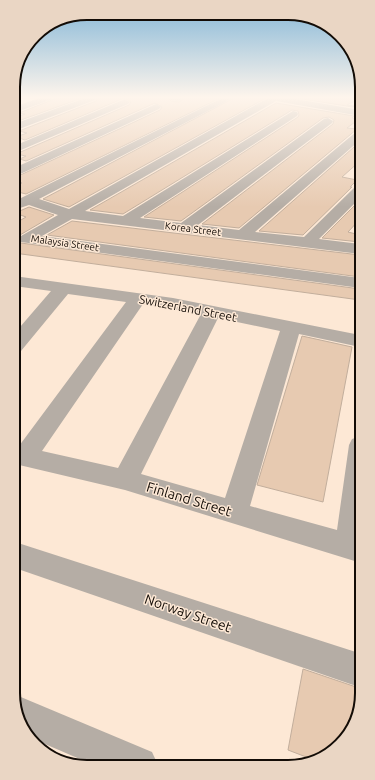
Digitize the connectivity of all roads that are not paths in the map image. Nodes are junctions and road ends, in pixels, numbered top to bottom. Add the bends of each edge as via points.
1 (50, 134) edge
2 (101, 134) edge
3 (157, 134) edge
4 (198, 134) edge
5 (261, 134) edge
6 (316, 134) edge
7 (352, 134) edge
8 (20, 147) edge
9 (20, 170) edge
10 (355, 195) edge
11 (21, 204) edge
12 (70, 214) junction
13 (125, 221) junction
14 (184, 228) junction
15 (242, 235) junction
16 (306, 243) junction
17 (355, 248) edge
18 (20, 282) edge
19 (355, 282) edge
20 (63, 289) junction
21 (138, 298) junction
22 (212, 311) junction
23 (291, 328) junction
24 (20, 340) edge
25 (355, 340) edge
26 (20, 455) edge
27 (20, 456) edge
28 (125, 480) junction
29 (234, 513) junction
30 (355, 548) edge
31 (20, 557) edge
32 (355, 669) edge
33 (24, 716) edge
34 (127, 760) edge

1 - 8 street
2 - 9 street
3 - 11 street
4 - 12 street, Malaysia Street
5 - 13 street
6 - 14 street
7 - 15 street
10 - 16 street
11 - 12 street, Korea Street
12 - 13 street, Korea Street
12 - 19 street, Malaysia Street via 26,239
13 - 14 street, Korea Street
14 - 15 street, Korea Street
15 - 16 street, Korea Street
16 - 17 street, Korea Street
18 - 20 street, Switzerland Street
20 - 21 street, Switzerland Street
20 - 24 street
21 - 22 street, Switzerland Street
21 - 26 street
22 - 23 street, Switzerland Street
22 - 28 street
23 - 25 street, Switzerland Street
23 - 29 street
27 - 28 street, Finland Street
28 - 29 street, Finland Street
29 - 30 street, Finland Street
31 - 32 street, Norway Street
33 - 34 street

